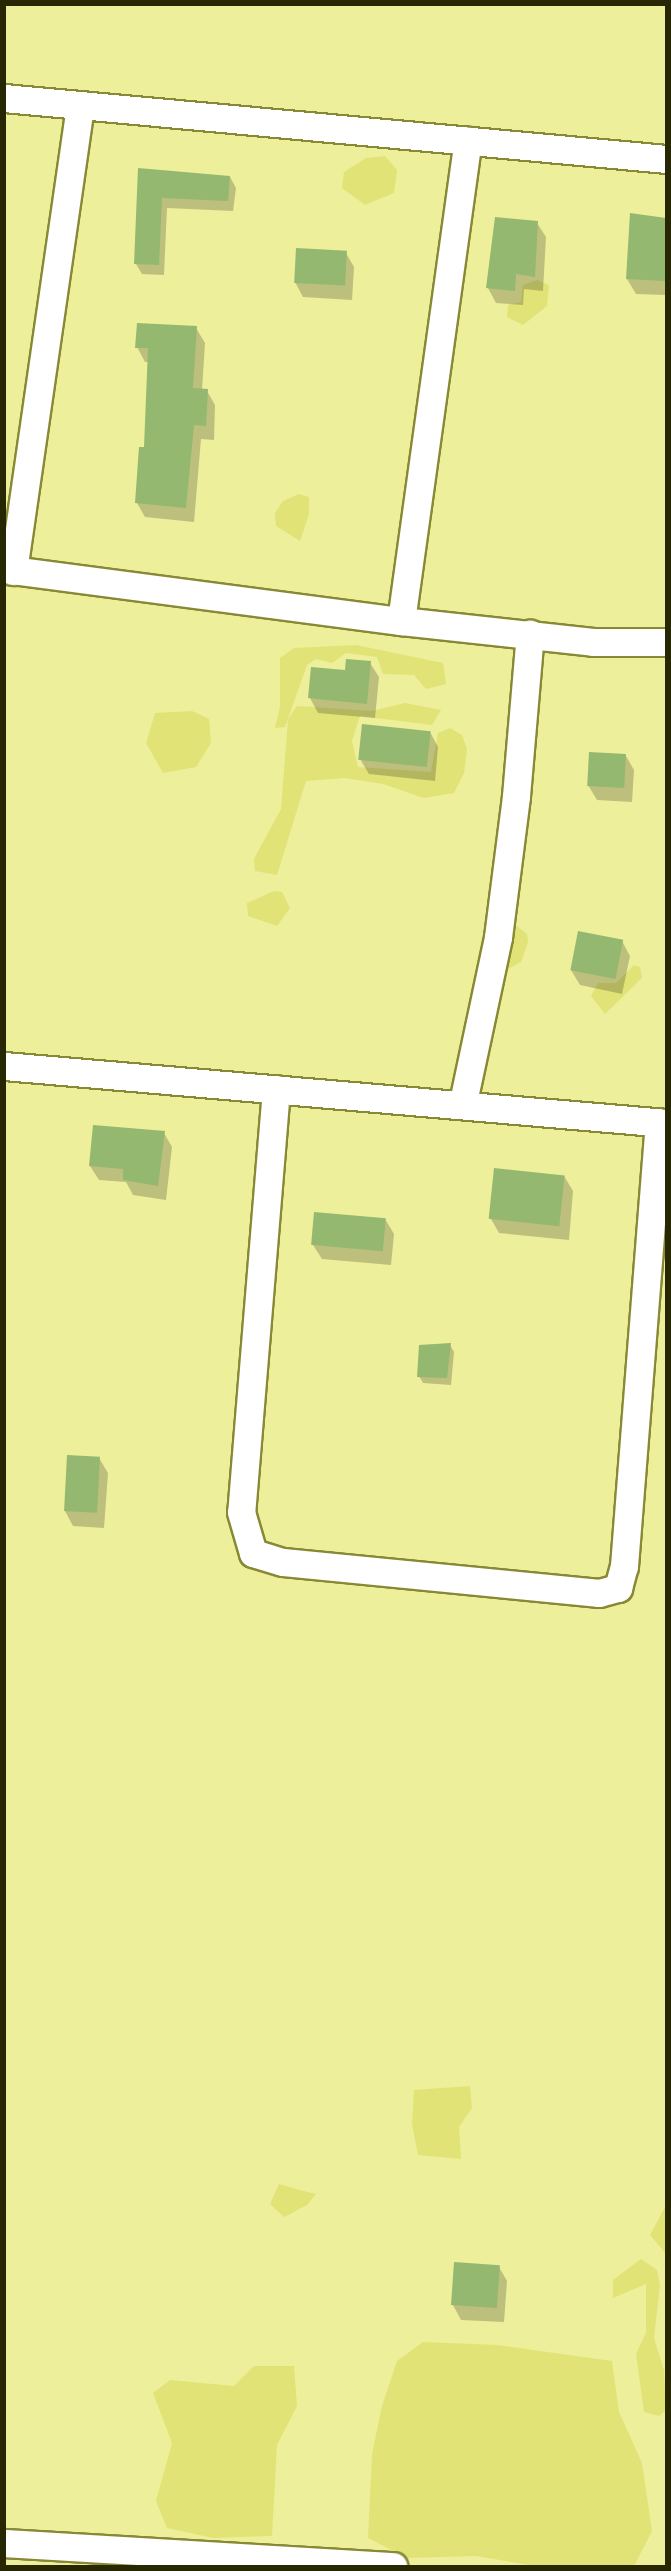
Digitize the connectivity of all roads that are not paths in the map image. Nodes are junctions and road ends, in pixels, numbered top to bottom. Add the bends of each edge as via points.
1 (4, 98) edge
2 (80, 106) junction
3 (468, 141) junction
4 (666, 159) edge
5 (9, 570) edge
6 (401, 621) junction
7 (530, 634) junction
8 (666, 642) edge
9 (4, 1066) edge
10 (276, 1089) junction
11 (463, 1102) junction
12 (663, 1122) edge
13 (4, 2543) edge
14 (260, 2561) edge
15 (393, 2566) edge

1 - 2 street
2 - 3 street
2 - 5 street
3 - 4 street
3 - 6 street
5 - 6 street
6 - 7 street
7 - 8 street via 592,642
7 - 11 street via 516,796 498,937
9 - 10 street
10 - 11 street
10 - 12 street via 241,1512 253,1552 282,1562 599,1593 618,1588 624,1566
11 - 12 street
13 - 14 street
14 - 15 street

